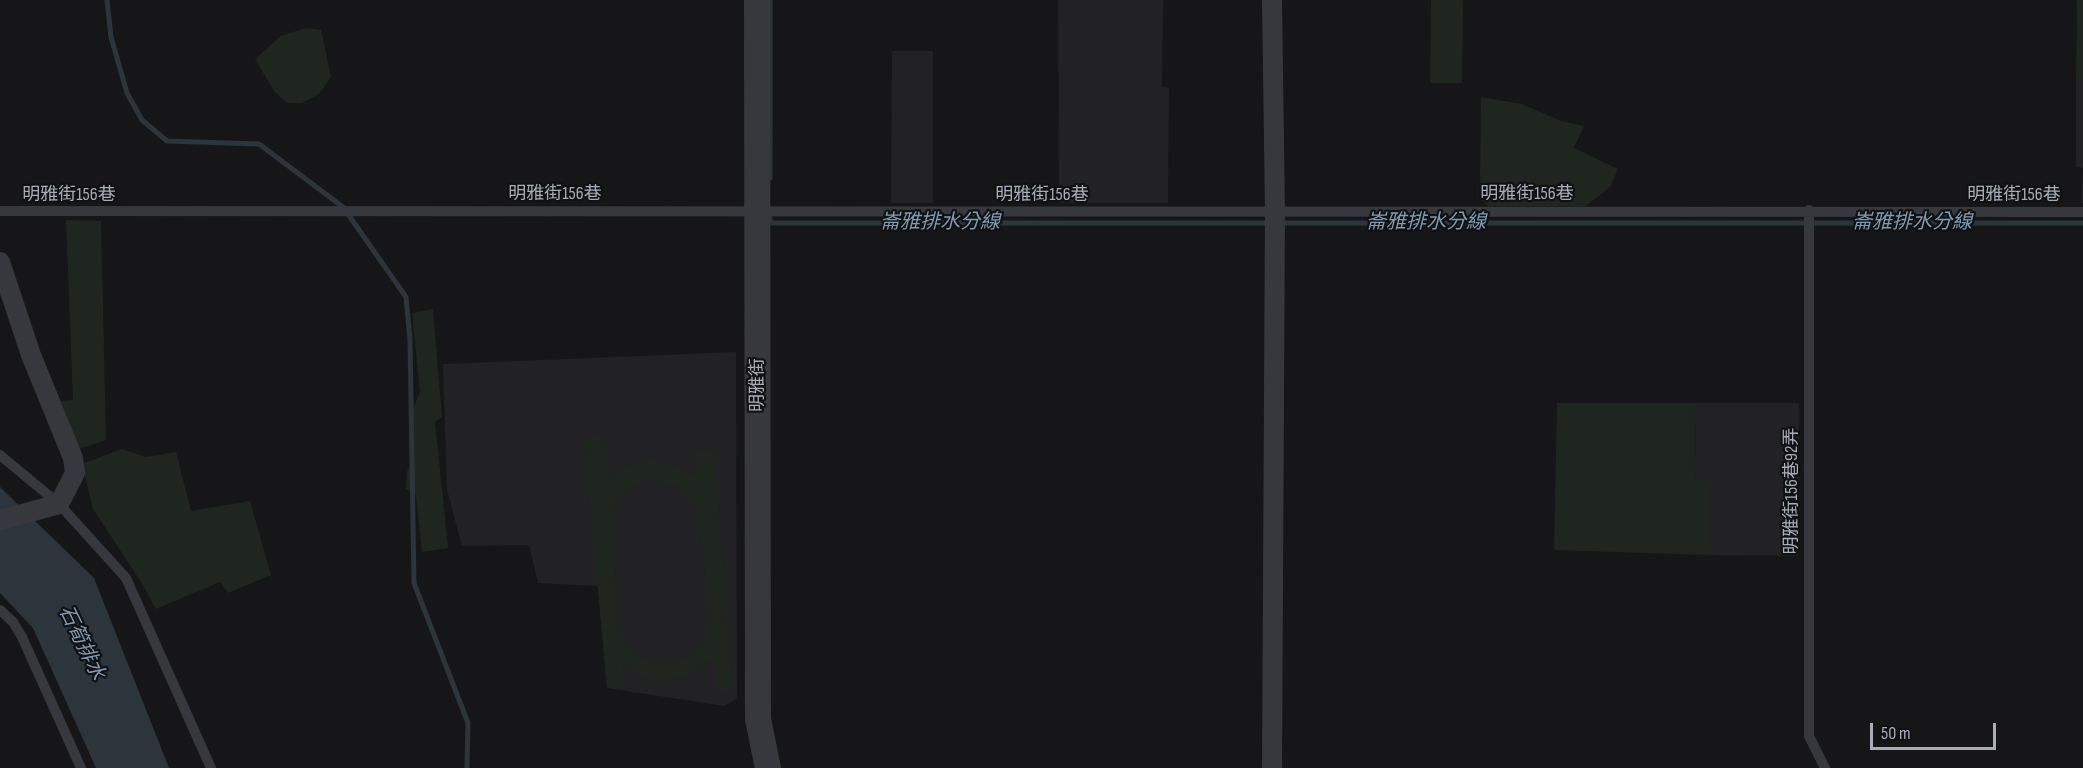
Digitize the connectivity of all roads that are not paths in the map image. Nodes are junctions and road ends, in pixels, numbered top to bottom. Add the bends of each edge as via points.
1 (757, 0) edge
2 (1272, 0) edge
3 (758, 210) junction
4 (1809, 210) junction
5 (0, 211) edge
6 (1275, 212) junction
7 (2083, 212) edge
8 (0, 262) edge
9 (0, 455) edge
10 (59, 504) junction
11 (0, 520) edge
12 (0, 610) edge
13 (81, 768) edge
14 (212, 768) edge
15 (768, 768) edge
16 (1272, 768) edge
17 (1825, 768) edge

1 - 3 street, 明雅街
2 - 6 street
3 - 5 lane, 明雅街156巷
3 - 6 lane, 明雅街156巷
3 - 15 street, 明雅街 via 758,719
4 - 6 lane, 明雅街156巷
4 - 7 lane, 明雅街156巷
4 - 17 lane, 明雅街156巷92弄 via 1809,736
6 - 16 street
8 - 10 street via 30,356 73,458 75,473
9 - 10 lane
10 - 11 street
10 - 14 lane via 126,578
12 - 13 lane via 22,637

